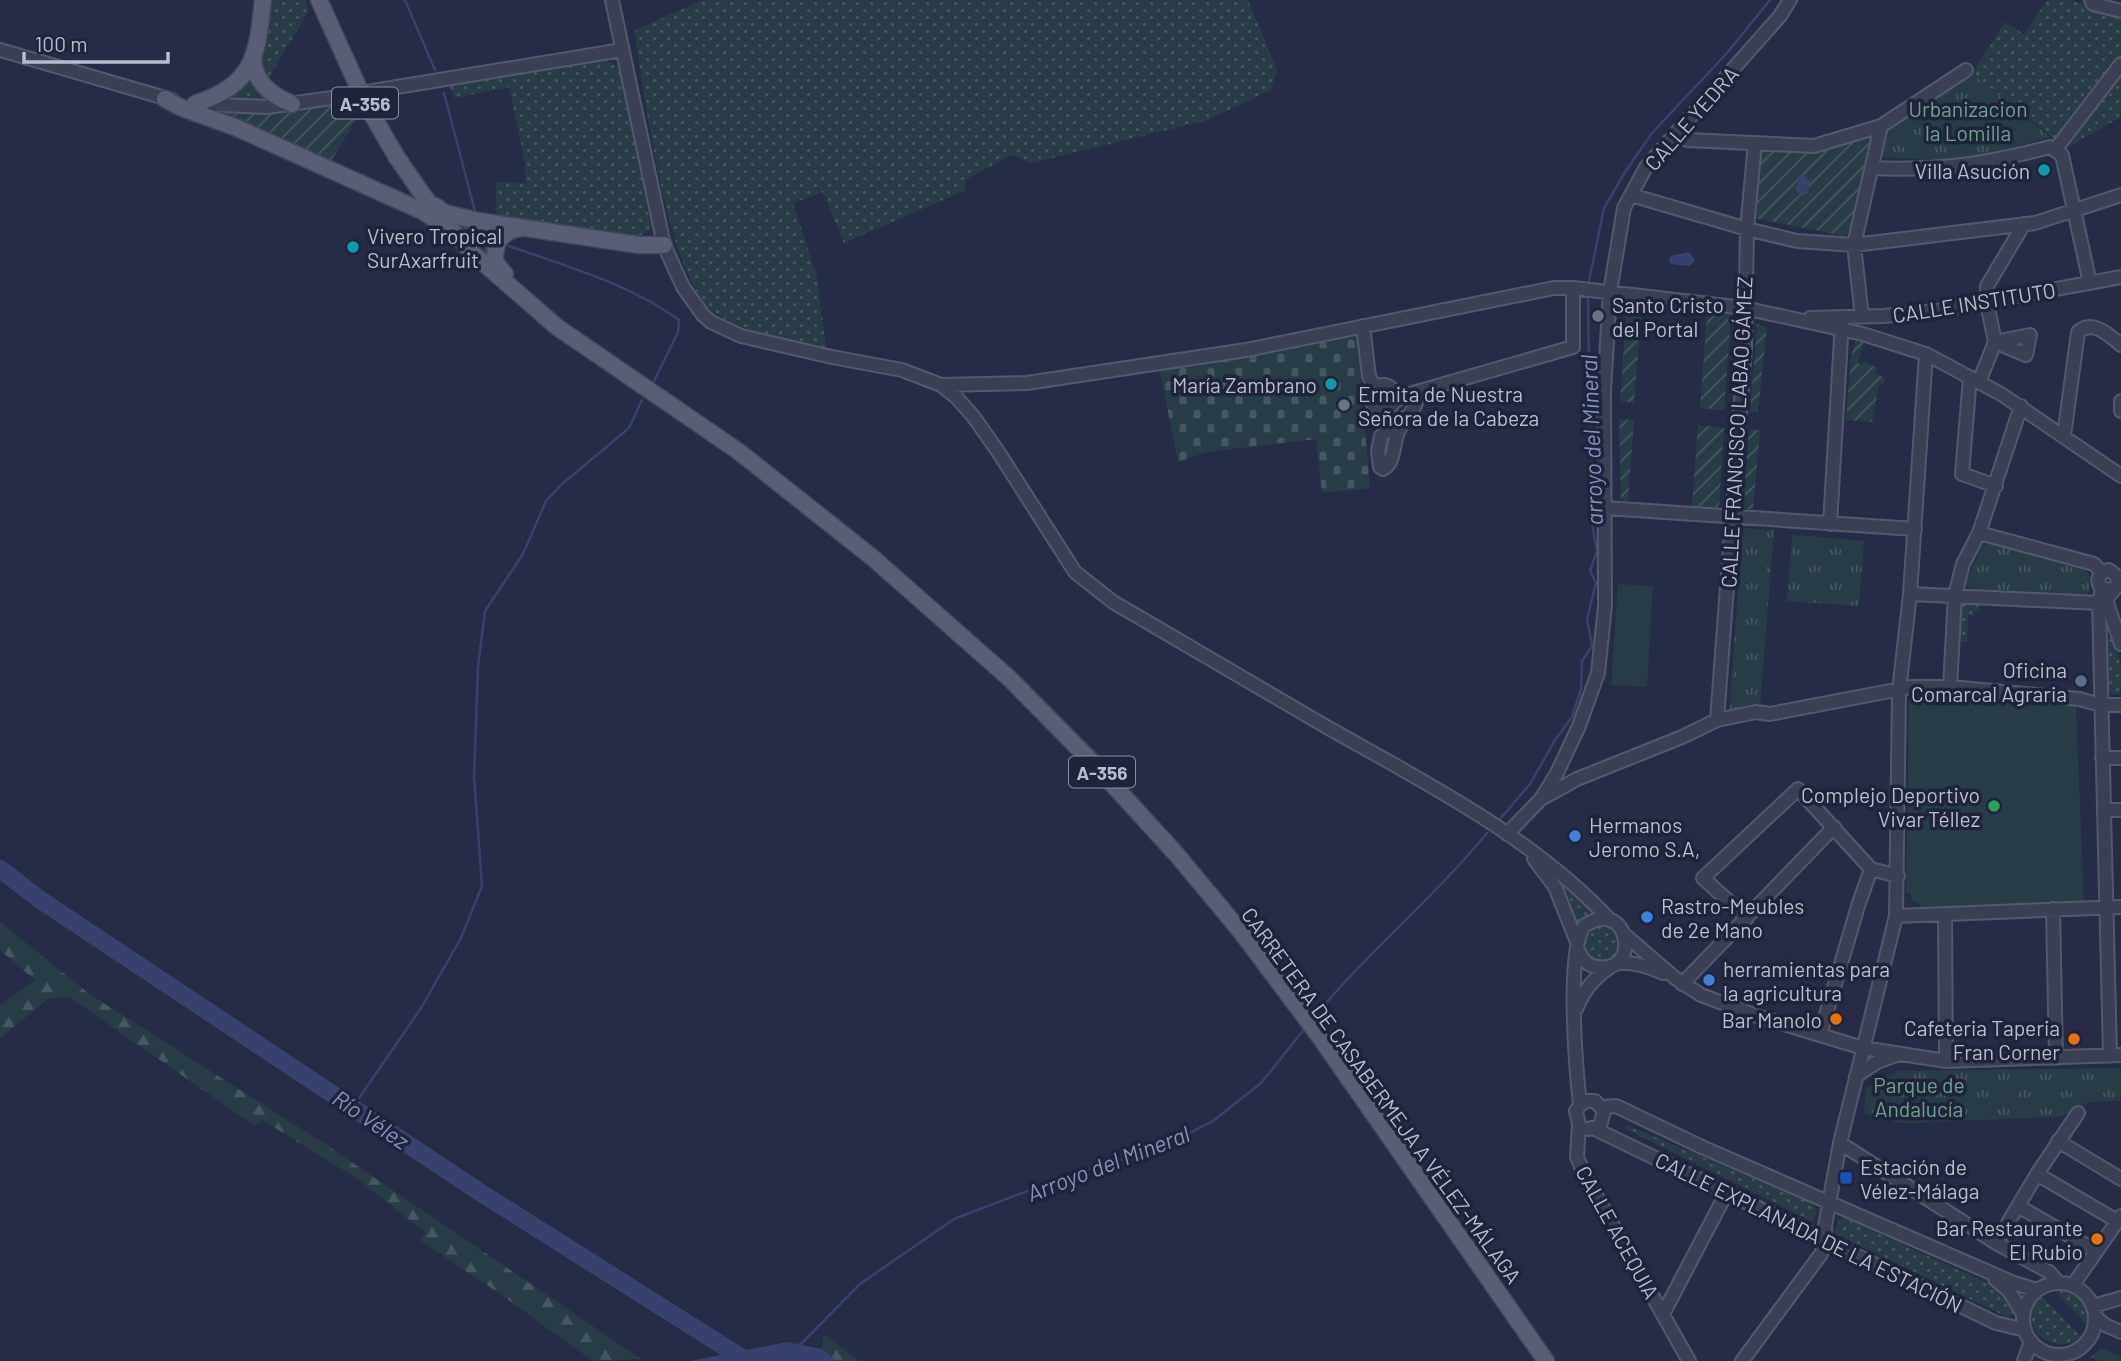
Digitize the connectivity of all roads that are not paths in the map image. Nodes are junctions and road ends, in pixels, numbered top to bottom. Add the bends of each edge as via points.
1 (263, 0) edge
2 (319, 0) edge
3 (612, 0) edge
4 (1790, 0) edge
5 (2091, 0) edge
6 (2121, 11) edge
7 (0, 50) edge
8 (622, 50) junction
9 (253, 59) junction
10 (2121, 64) edge
11 (1966, 70) dead end
12 (165, 99) junction
13 (195, 104) junction
14 (292, 104) junction
15 (1881, 126) junction
16 (1674, 136) junction
17 (1755, 143) junction
18 (2052, 149) junction
19 (1872, 168) junction
20 (1631, 195) junction
21 (2121, 195) edge
22 (425, 198) junction
23 (2074, 209) junction
24 (2024, 224) junction
25 (524, 228) junction
26 (450, 229) junction
27 (1747, 229) junction
28 (664, 245) junction
29 (1854, 245) junction
30 (2121, 277) edge
31 (2090, 283) junction
32 (1573, 288) junction
33 (1610, 292) junction
34 (1987, 303) junction
35 (534, 307) junction
36 (1744, 307) junction
37 (1852, 323) junction
38 (1363, 326) junction
39 (1573, 342) junction
40 (2121, 345) edge
41 (1926, 354) junction
42 (1974, 380) junction
43 (942, 386) junction
44 (1375, 388) junction
45 (1418, 392) junction
46 (1394, 396) junction
47 (2121, 401) edge
48 (2021, 406) junction
49 (2121, 411) edge
50 (1404, 418) dead end
51 (2064, 436) junction
52 (2121, 476) edge
53 (1996, 486) junction
54 (1605, 508) junction
55 (1732, 517) junction
56 (1830, 524) junction
57 (1915, 529) junction
58 (1979, 533) junction
59 (2113, 583) edge
60 (1910, 594) junction
61 (1955, 595) junction
62 (2099, 603) junction
63 (2121, 644) edge
64 (1950, 687) junction
65 (1899, 691) junction
66 (2101, 705) junction
67 (2121, 705) edge
68 (1717, 720) junction
69 (1564, 758) junction
70 (2102, 758) junction
71 (2121, 758) edge
72 (1577, 779) junction
73 (1541, 799) junction
74 (2104, 810) junction
75 (2121, 810) edge
76 (1834, 827) junction
77 (1507, 834) junction
78 (1520, 843) junction
79 (1871, 869) junction
80 (1898, 876) junction
81 (2121, 907) edge
82 (2107, 908) junction
83 (2053, 909) junction
84 (1945, 915) junction
85 (1896, 916) junction
86 (1747, 918) junction
87 (1611, 921) junction
88 (1624, 934) junction
89 (1578, 946) junction
90 (1613, 965) junction
91 (1679, 981) junction
92 (1576, 1009) junction
93 (1825, 1036) junction
94 (1863, 1048) junction
95 (1900, 1054) junction
96 (2115, 1055) edge
97 (2056, 1058) junction
98 (1946, 1061) junction
99 (1856, 1076) junction
100 (1585, 1103) junction
101 (1602, 1107) junction
102 (2078, 1113) dead end
103 (1647, 1122) junction
104 (1592, 1126) junction
105 (2058, 1141) junction
106 (1840, 1143) junction
107 (2037, 1174) junction
108 (2121, 1179) edge
109 (1727, 1192) junction
110 (1829, 1201) junction
111 (2018, 1206) junction
112 (2119, 1218) edge
113 (1826, 1241) junction
114 (1996, 1243) junction
115 (2096, 1251) junction
116 (1981, 1268) junction
117 (2058, 1282) junction
118 (2073, 1285) junction
119 (2037, 1290) junction
120 (2121, 1298) edge
121 (2095, 1311) junction
122 (1663, 1314) junction
123 (2023, 1314) junction
124 (2118, 1331) edge
125 (2028, 1335) junction
126 (2043, 1351) junction
127 (2062, 1355) junction
128 (1546, 1361) edge
129 (1689, 1361) edge
130 (1742, 1361) edge
131 (2024, 1361) edge
132 (2079, 1361) edge

1 - 9 main road
2 - 22 main road, A-356 via 365,102
3 - 8 street
4 - 16 street, CALLE YEDRA
5 - 6 street
7 - 12 street
8 - 14 street, bridge
8 - 28 street
9 - 13 main road via 235,85
9 - 14 main road via 265,88
10 - 18 street
11 - 15 street
12 - 13 street
12 - 26 main road via 422,211
13 - 14 street
15 - 17 street via 1814,146
15 - 19 street
16 - 17 street
16 - 20 street, CALLE YEDRA via 1646,167
17 - 27 street, CALLE FRANCISCO LABAO GÁMEZ
18 - 19 street via 1945,169
18 - 23 street via 2062,155
19 - 29 street
20 - 27 street
20 - 33 street, CALLE YEDRA via 1624,208
21 - 23 street
22 - 25 main road via 445,213
22 - 26 main road
23 - 24 street
23 - 31 street
24 - 29 street
24 - 34 street via 1987,286
25 - 28 main road
25 - 35 main road via 505,233 497,242 495,262
26 - 35 main road, CARRETERA DE CASABERMEJA A VÉLEZ-MÁLAGA / A-356
27 - 29 street via 1797,241
27 - 36 street, CALLE FRANCISCO LABAO GÁMEZ
28 - 43 street via 695,304 711,322 726,330 902,370
29 - 37 street
30 - 31 street, CALLE INSTITUTO
31 - 34 street, CALLE INSTITUTO
32 - 33 street
32 - 38 street via 1553,288
32 - 39 street
33 - 36 street
33 - 54 street, CALLE YEDRA via 1604,391
34 - 37 street, CALLE INSTITUTO
34 - 42 street via 1995,342
35 - 128 main road, CARRETERA DE CASABERMEJA A VÉLEZ-MÁLAGA / A-356 via 738,451 873,558 1009,678 1096,766 1242,933
36 - 37 street via 1798,320
36 - 55 street, CALLE FRANCISCO LABAO GÁMEZ
37 - 41 street
37 - 56 street
38 - 43 street via 1246,350 1027,383
38 - 44 street via 1369,376
39 - 45 street
39 - 46 street via 1405,389
40 - 51 street via 2104,331 2081,329 2076,337
41 - 42 street
41 - 57 street
42 - 48 street
42 - 53 street via 1962,474
43 - 77 street via 973,416 1075,572 1113,602 1389,760
44 - 46 street via 1382,385
44 - 46 street via 1371,399 1378,408 1390,408
45 - 46 street
45 - 50 street via 1413,411
47 - 49 street
48 - 51 street
48 - 53 street
51 - 52 street
53 - 58 street
54 - 55 street
54 - 69 street, CALLE YEDRA via 1605,606 1598,673
55 - 56 street
55 - 68 street, CALLE FRANCISCO LABAO GÁMEZ
56 - 57 street
57 - 60 street
58 - 59 street via 2094,564 2101,572 2098,580
58 - 61 street
59 - 62 street
59 - 63 street via 2107,604
60 - 61 street
60 - 65 street
61 - 62 street
61 - 64 street
62 - 66 street
64 - 65 street
64 - 66 street
65 - 68 street
65 - 80 street
66 - 67 street
66 - 70 street
68 - 72 street
69 - 72 street via 1566,769
69 - 73 street, CALLE YEDRA
70 - 71 street
70 - 74 street
72 - 73 street
73 - 77 street
74 - 75 street
74 - 82 street
76 - 79 street
76 - 86 street
76 - 86 street via 1798,789 1703,878
77 - 78 street
78 - 87 street via 1564,876
78 - 89 street via 1555,887
79 - 80 street
79 - 93 street via 1857,906
80 - 85 street
81 - 82 street
82 - 83 street
82 - 96 street
83 - 84 street
83 - 97 street
84 - 85 street
84 - 98 street
85 - 94 street
86 - 91 street
87 - 88 street
87 - 89 street via 1600,919 1584,926
88 - 90 street via 1625,950
88 - 91 street
89 - 90 street via 1588,964
89 - 92 street
90 - 91 street via 1649,966
90 - 92 street via 1594,978
91 - 93 street via 1701,995
92 - 100 street via 1577,1072
93 - 94 street
93 - 99 street via 1847,1048
94 - 95 street
94 - 99 street
95 - 98 street
95 - 99 street
96 - 97 street
97 - 98 street
99 - 106 street
100 - 101 street, CALLE EXPLANADA DE LA ESTACIÓN
100 - 104 street via 1576,1118
101 - 103 street, CALLE EXPLANADA DE LA ESTACIÓN via 1616,1106
101 - 104 street
102 - 105 street
103 - 104 street, CALLE EXPLANADA DE LA ESTACIÓN via 1618,1117
103 - 110 street, CALLE EXPLANADA DE LA ESTACIÓN
104 - 109 street, CALLE EXPLANADA DE LA ESTACIÓN
104 - 122 street, CALLE ACEQUIA via 1577,1157
105 - 107 street
105 - 108 street
106 - 110 street
106 - 114 street
107 - 111 street
107 - 112 street
109 - 113 street, CALLE EXPLANADA DE LA ESTACIÓN
109 - 122 street, CALLE ACEQUIA
110 - 113 street
110 - 116 street, CALLE EXPLANADA DE LA ESTACIÓN
111 - 114 street
111 - 115 street
112 - 115 street
113 - 125 street, CALLE EXPLANADA DE LA ESTACIÓN
113 - 130 street
114 - 117 street via 2049,1272
115 - 118 street
116 - 119 street, CALLE EXPLANADA DE LA ESTACIÓN
116 - 123 street, CALLE EXPLANADA DE LA ESTACIÓN via 2009,1291
117 - 118 street
117 - 119 street
118 - 121 street via 2083,1291
119 - 123 street
120 - 121 street
121 - 124 street
121 - 127 street via 2090,1339
122 - 129 street, CALLE ACEQUIA
123 - 125 street
125 - 126 street
125 - 131 street
126 - 127 street
126 - 131 street
127 - 132 street

